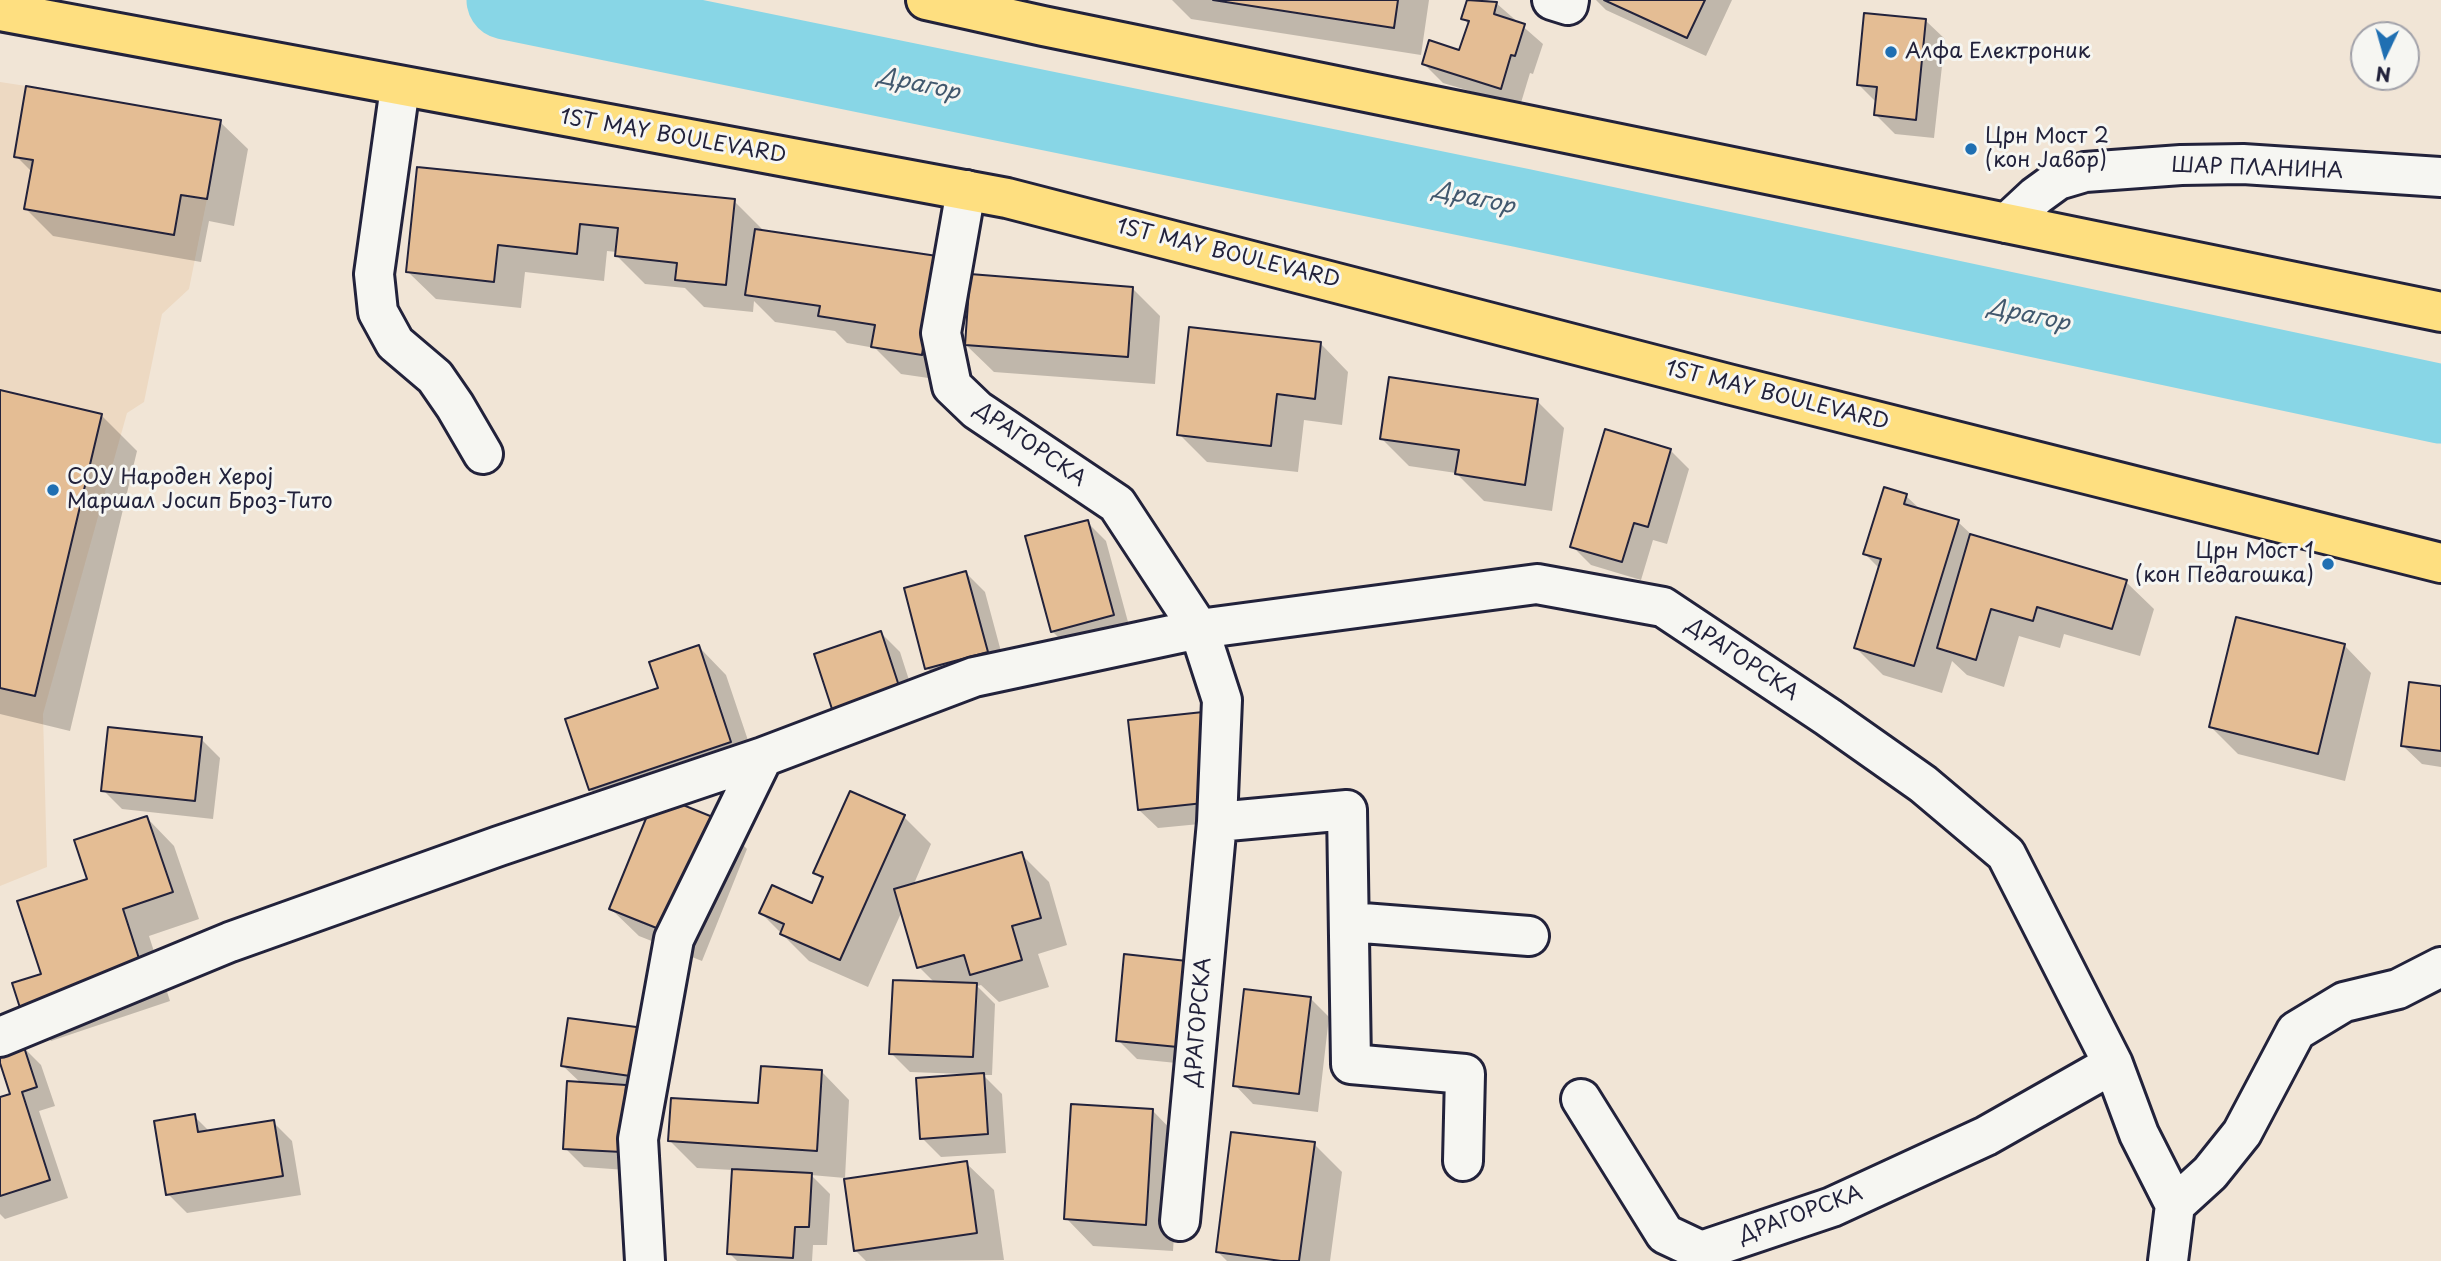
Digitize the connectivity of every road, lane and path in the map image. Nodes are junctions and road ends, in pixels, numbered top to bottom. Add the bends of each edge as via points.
1 (926, 0) edge
2 (998, 8) edge
3 (0, 11) edge
4 (400, 87) junction
5 (2441, 177) edge
6 (966, 190) junction
7 (2007, 223) junction
8 (2441, 312) edge
9 (483, 454) dead end
10 (2441, 563) edge
11 (1199, 629) junction
12 (763, 757) junction
13 (1217, 822) junction
14 (1350, 922) junction
15 (1529, 936) dead end
16 (2441, 967) edge
17 (0, 1037) edge
18 (2113, 1064) junction
19 (1581, 1099) dead end
20 (1463, 1161) dead end
21 (2175, 1205) junction
22 (1180, 1221) dead end
23 (645, 1261) edge
24 (2168, 1261) edge

1 - 2 main road
2 - 7 main road
3 - 4 main road, 1ST MAY BOULEVARD
4 - 6 main road, 1ST MAY BOULEVARD
4 - 9 street via 374,274 378,312 395,343 435,377
5 - 7 street, ШАР ПЛАНИНА via 2243,164 2085,172 2058,180
6 - 10 main road, 1ST MAY BOULEVARD
6 - 11 street, ДРАГОРСКА via 941,333 952,386 977,410 1117,504
7 - 8 main road
11 - 12 street via 974,677
11 - 13 street, ДРАГОРСКА via 1222,701
11 - 18 street, ДРАГОРСКА via 1537,584 1663,607 1923,784 2006,854
12 - 17 street via 230,942
12 - 23 street via 674,939 638,1139
13 - 14 street via 1347,810
13 - 22 street, ДРАГОРСКА
14 - 15 street
14 - 20 street via 1351,1064 1465,1074
16 - 21 street via 2398,989 2344,1002 2296,1031 2242,1133 2210,1174
18 - 19 street, ДРАГОРСКА via 1986,1136 1832,1208 1701,1251 1665,1234
18 - 21 street, ДРАГОРСКА via 2138,1135
21 - 24 street

